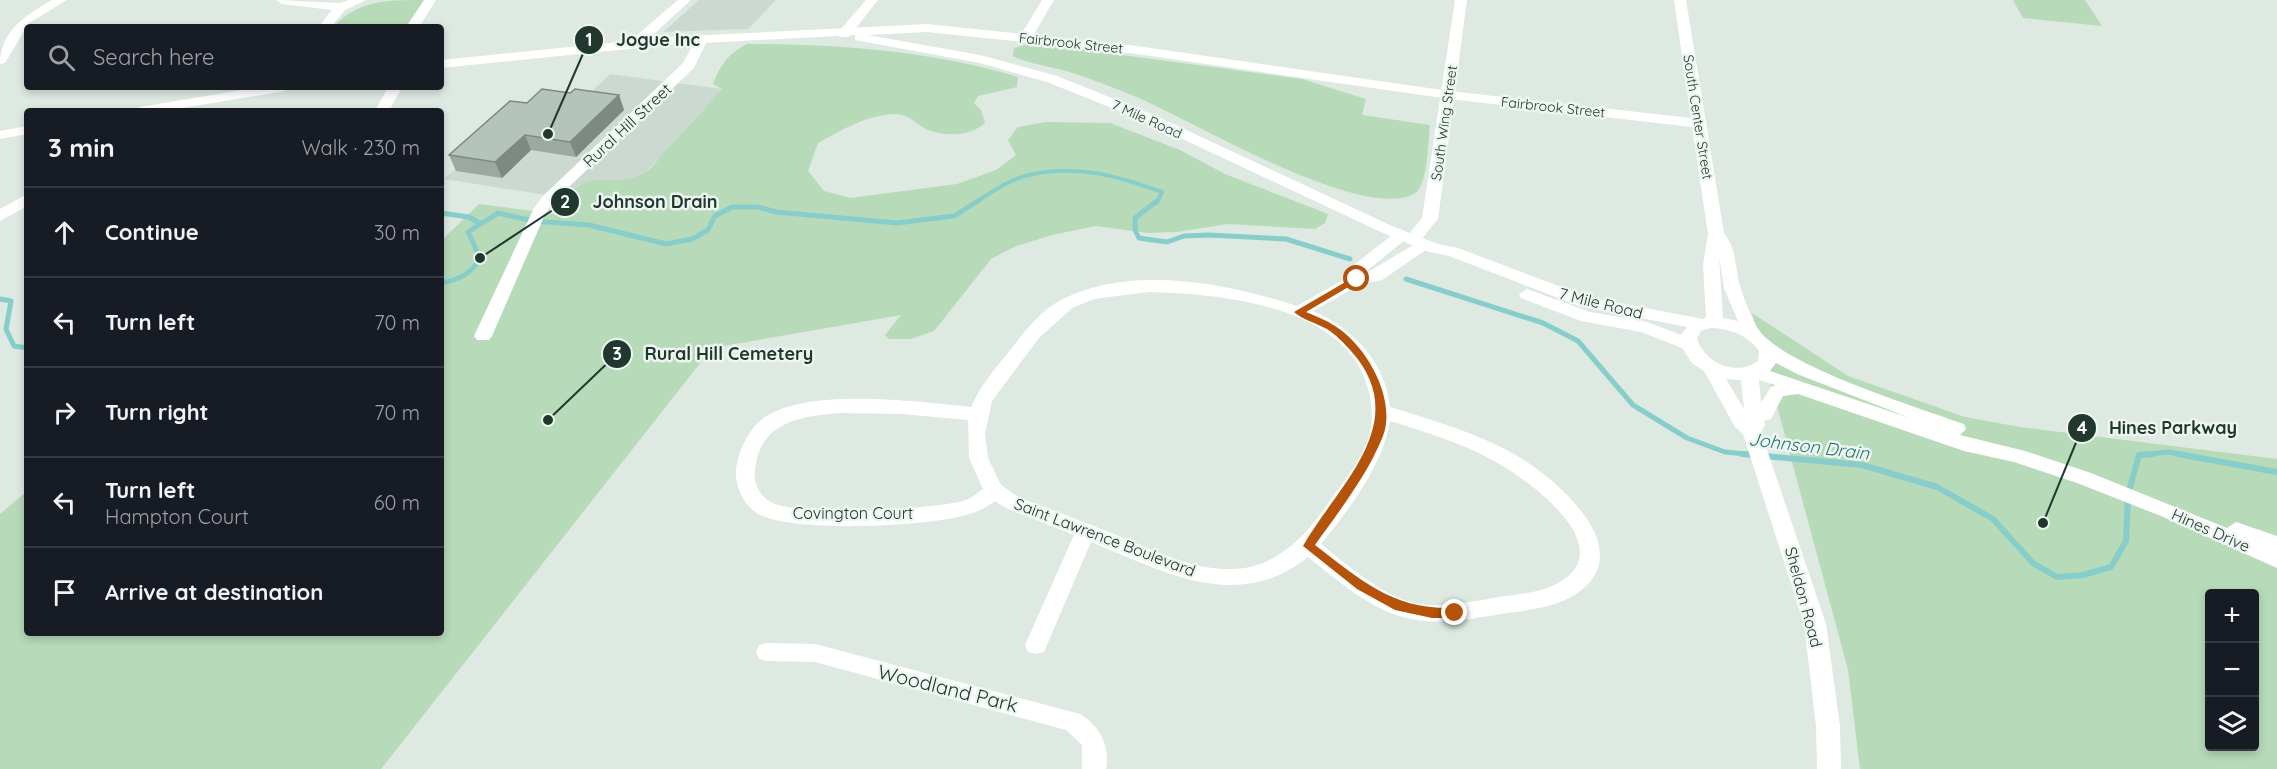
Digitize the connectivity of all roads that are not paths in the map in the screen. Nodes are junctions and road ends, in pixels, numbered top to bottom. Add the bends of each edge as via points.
1 (62, 0) edge
2 (282, 0) edge
3 (360, 0) edge
4 (430, 0) edge
5 (685, 0) edge
6 (872, 0) edge
7 (1048, 0) edge
8 (1461, 0) edge
9 (1680, 0) edge
10 (341, 7) junction
11 (327, 24) edge
12 (415, 24) edge
13 (844, 34) junction
14 (1025, 38) junction
15 (702, 39) junction
16 (636, 43) junction
17 (0, 60) edge
18 (444, 64) edge
19 (265, 90) edge
20 (393, 90) edge
21 (1449, 95) junction
22 (168, 108) edge
23 (384, 108) edge
24 (1698, 123) junction
25 (24, 131) edge
26 (0, 135) edge
27 (24, 201) edge
28 (0, 216) edge
29 (1716, 234) junction
30 (1419, 243) junction
31 (1357, 279) junction
32 (1299, 312) junction
33 (1706, 323) junction
34 (1751, 332) junction
35 (483, 336) dead end
36 (1688, 344) junction
37 (1768, 351) junction
38 (1710, 366) junction
39 (1753, 373) junction
40 (1803, 387) junction
41 (1381, 411) junction
42 (977, 414) junction
43 (1755, 438) junction
44 (1996, 449) junction
45 (995, 491) junction
46 (2150, 502) junction
47 (1086, 531) junction
48 (2277, 544) edge
49 (1309, 546) junction
50 (2277, 560) edge
51 (1036, 645) dead end
52 (767, 652) dead end
53 (1094, 769) edge
54 (1829, 769) edge

1 - 17 street via 24,21
2 - 10 street
3 - 10 street
4 - 12 street
5 - 16 street
6 - 13 street
7 - 14 street
8 - 21 street, South Wing Street
9 - 24 street, South Center Street
10 - 11 street
13 - 14 street, Fairbrook Street via 904,28
13 - 15 street, Fairbrook Street
13 - 30 street, 7 Mile Road via 997,62 1050,78
14 - 21 street, Fairbrook Street via 1137,50
15 - 16 street, Fairbrook Street
15 - 35 street, Rural Hill Street via 689,65 539,211
16 - 18 street, Fairbrook Street
19 - 22 street
20 - 23 street
21 - 24 street, Fairbrook Street
21 - 30 street, South Wing Street via 1430,219
24 - 29 street, South Center Street
25 - 26 street
27 - 28 street
29 - 33 street, South Center Street via 1711,245 1714,319
29 - 34 street, South Center Street via 1726,246 1732,288
30 - 31 street via 1376,276
30 - 31 street via 1360,268
30 - 33 street, 7 Mile Road via 1452,251 1585,302
30 - 36 street, 7 Mile Road via 1441,259 1562,309 1644,327
31 - 32 street
32 - 41 street, Saint Lawrence Boulevard via 1333,328 1356,350 1374,380
32 - 42 street, Saint Lawrence Boulevard via 1257,299 1196,290 1129,288 1092,293 1050,316 990,390
33 - 34 street via 1731,324
33 - 36 street via 1690,332
34 - 37 street
36 - 38 street
37 - 39 street via 1767,364
37 - 44 street via 1803,370 1974,436
38 - 39 street via 1725,372
38 - 43 street, Sheldon Road
39 - 40 street
39 - 43 street, Sheldon Road via 1749,390
40 - 43 street via 1777,391
40 - 44 street via 1971,446
41 - 49 street, Saint Lawrence Boulevard via 1378,435 1353,482
41 - 49 street via 1427,425 1510,460 1545,484 1583,527 1590,555 1584,573 1574,584 1548,597 1432,614 1399,606 1370,591
42 - 45 street, Saint Lawrence Boulevard via 979,465
42 - 45 street, Covington Court via 843,406 799,411 771,422 758,435 747,459 746,485 766,509 805,515 938,512 971,506
43 - 54 street, Sheldon Road via 1815,624 1828,726
44 - 46 street
45 - 47 street, Saint Lawrence Boulevard via 1013,503
46 - 48 street
46 - 50 street, Hines Drive
47 - 49 street, Saint Lawrence Boulevard via 1183,570 1216,577 1241,577 1269,570
47 - 51 street
52 - 53 street, Woodland Park via 815,653 1072,721 1092,737 1096,751

